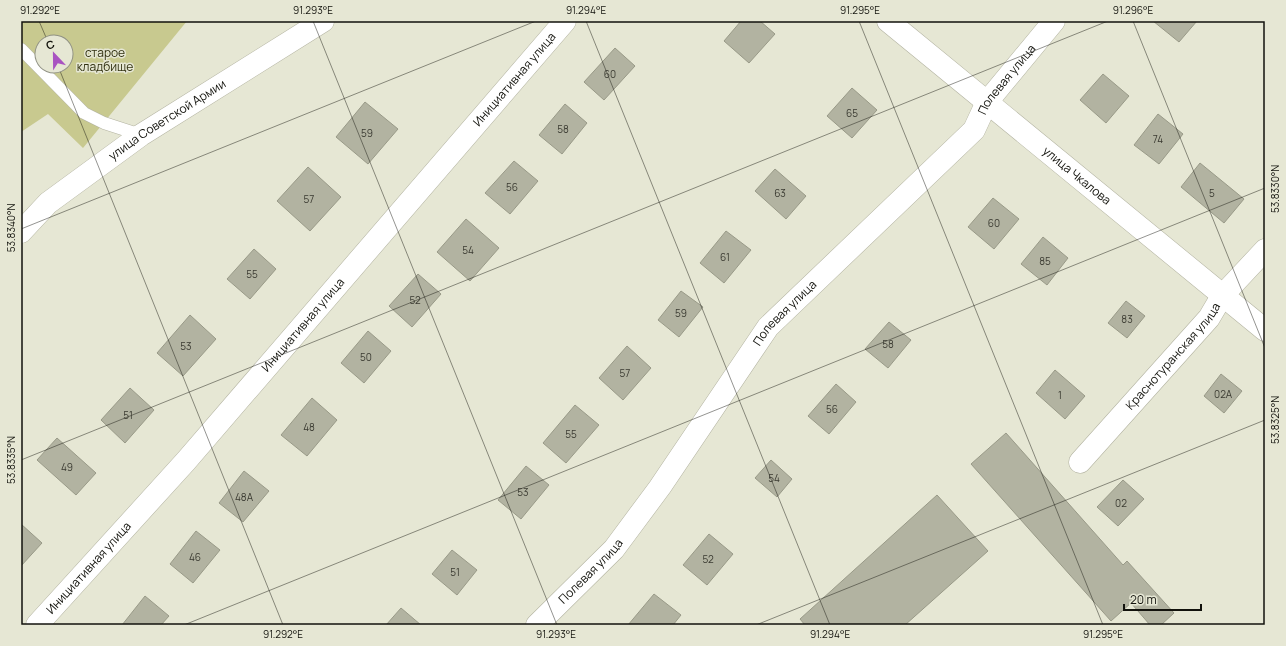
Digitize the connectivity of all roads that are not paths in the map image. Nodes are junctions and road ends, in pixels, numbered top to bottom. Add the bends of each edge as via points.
1 (323, 21) edge
2 (565, 21) edge
3 (888, 21) edge
4 (1054, 21) edge
5 (21, 49) edge
6 (987, 102) junction
7 (141, 135) junction
8 (21, 232) edge
9 (1265, 250) edge
10 (1222, 296) junction
11 (1265, 330) edge
12 (1080, 462) dead end
13 (37, 625) edge
14 (537, 625) edge

1 - 7 street, улица Советской Армии
2 - 13 street, Инициативная улица via 186,461
3 - 6 street, улица Чкалова
4 - 6 street, Полевая улица
5 - 7 lane via 84,113 104,123
6 - 10 street, улица Чкалова
6 - 14 street, Полевая улица via 974,130 768,327 660,487 614,549
7 - 8 street, улица Советской Армии via 48,203
9 - 10 street, Краснотуранская улица
10 - 11 street, улица Чкалова
10 - 12 street, Краснотуранская улица via 1209,318

